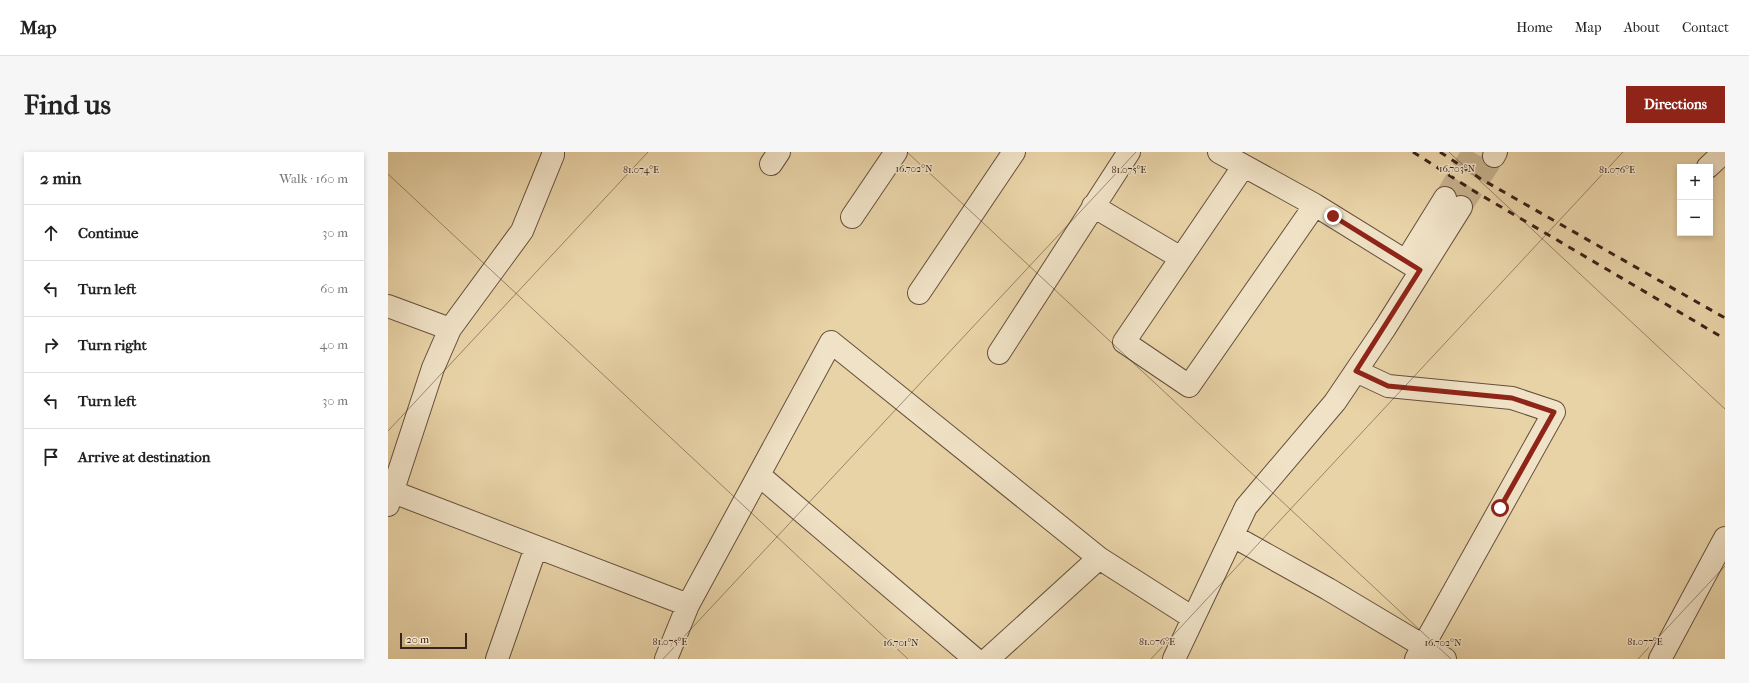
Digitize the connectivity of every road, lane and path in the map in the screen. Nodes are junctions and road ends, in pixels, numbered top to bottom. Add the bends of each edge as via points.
1 (553, 152) edge
2 (896, 152) edge
3 (1014, 152) edge
4 (1129, 152) edge
5 (1219, 152) edge
6 (1724, 152) edge
7 (1711, 164) edge
8 (1243, 167) junction
9 (1453, 203) tunnel mouth
10 (1093, 206) junction
11 (1318, 207) junction
12 (852, 217) dead end
13 (1181, 258) junction
14 (1413, 266) junction
15 (919, 293) dead end
16 (388, 306) edge
17 (450, 329) junction
18 (999, 353) dead end
19 (1356, 371) junction
20 (759, 475) junction
21 (389, 495) edge
22 (1233, 536) junction
23 (1725, 538) edge
24 (536, 547) junction
25 (1099, 558) junction
26 (688, 605) junction
27 (1192, 618) junction
28 (1419, 652) edge
29 (497, 659) edge
30 (666, 659) edge
31 (975, 659) edge
32 (988, 659) edge
33 (1174, 659) edge
34 (1445, 659) edge
35 (1660, 659) edge

1 - 17 street via 522,231
2 - 12 street
3 - 15 street
4 - 10 street
5 - 8 street
6 - 7 street
8 - 11 street
8 - 13 street
9 - 14 street
10 - 13 street
10 - 18 street
11 - 13 street via 1190,386 1124,342
11 - 14 street
14 - 19 street
16 - 17 street
17 - 21 street via 433,368
19 - 22 street via 1335,402 1246,507
19 - 28 street via 1388,386 1512,398 1554,412
20 - 25 street via 831,342
20 - 26 street
20 - 31 street
21 - 24 street
22 - 27 street
22 - 28 street via 1328,589
23 - 35 street
24 - 26 street
24 - 29 street
25 - 27 street
25 - 32 street
26 - 30 street
27 - 33 street
28 - 34 street

